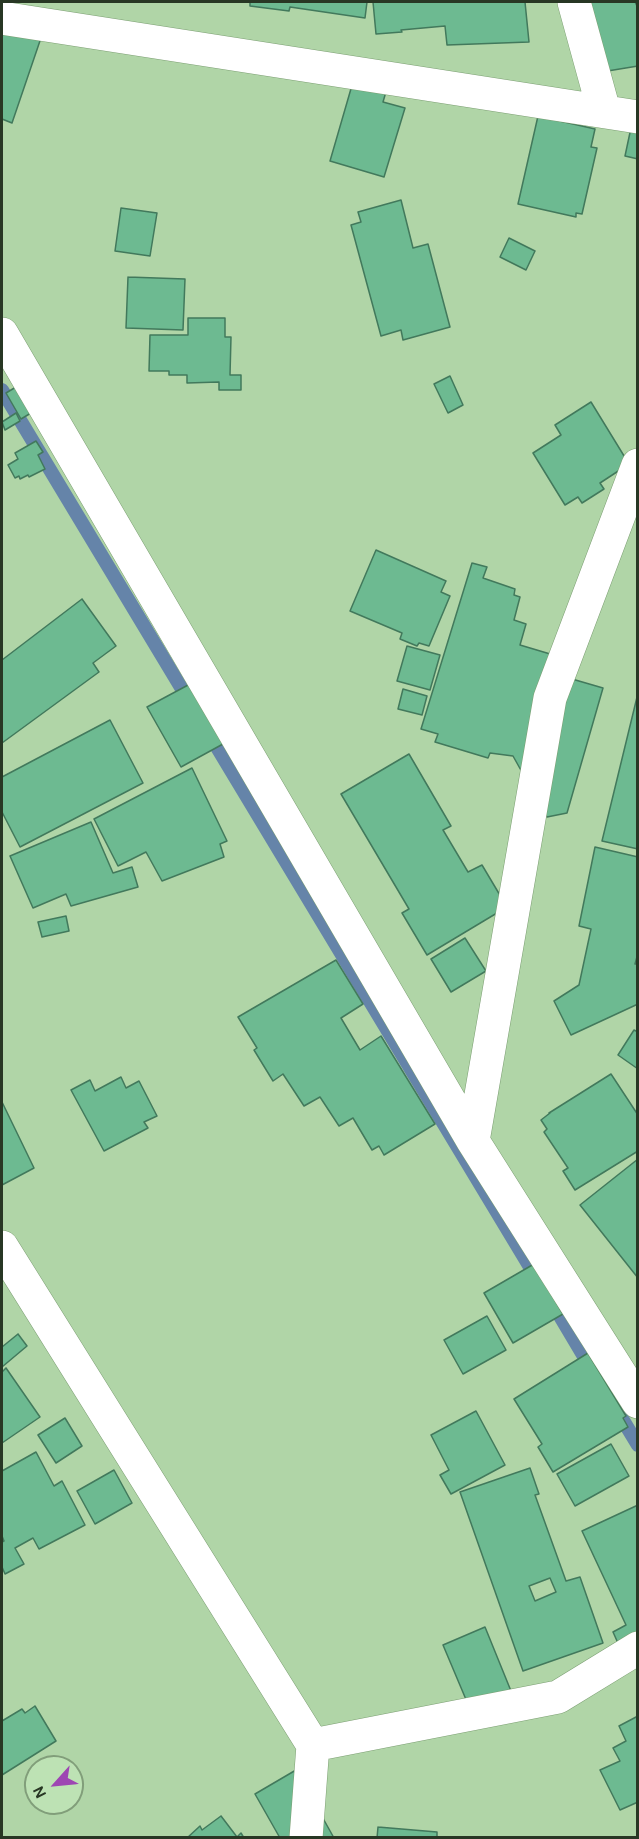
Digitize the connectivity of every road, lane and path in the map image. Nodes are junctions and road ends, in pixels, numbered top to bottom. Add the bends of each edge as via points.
1 (574, 2) edge
2 (2, 18) edge
3 (604, 111) junction
4 (638, 117) edge
5 (2, 334) edge
6 (638, 465) edge
7 (473, 1141) junction
8 (2, 1247) edge
9 (638, 1402) edge
10 (638, 1648) edge
11 (313, 1745) junction
12 (306, 1838) edge

1 - 3 street
2 - 3 street
3 - 4 street
5 - 7 street
6 - 7 street via 550,698
7 - 9 street
8 - 11 street
10 - 11 street via 558,1697
11 - 12 street

